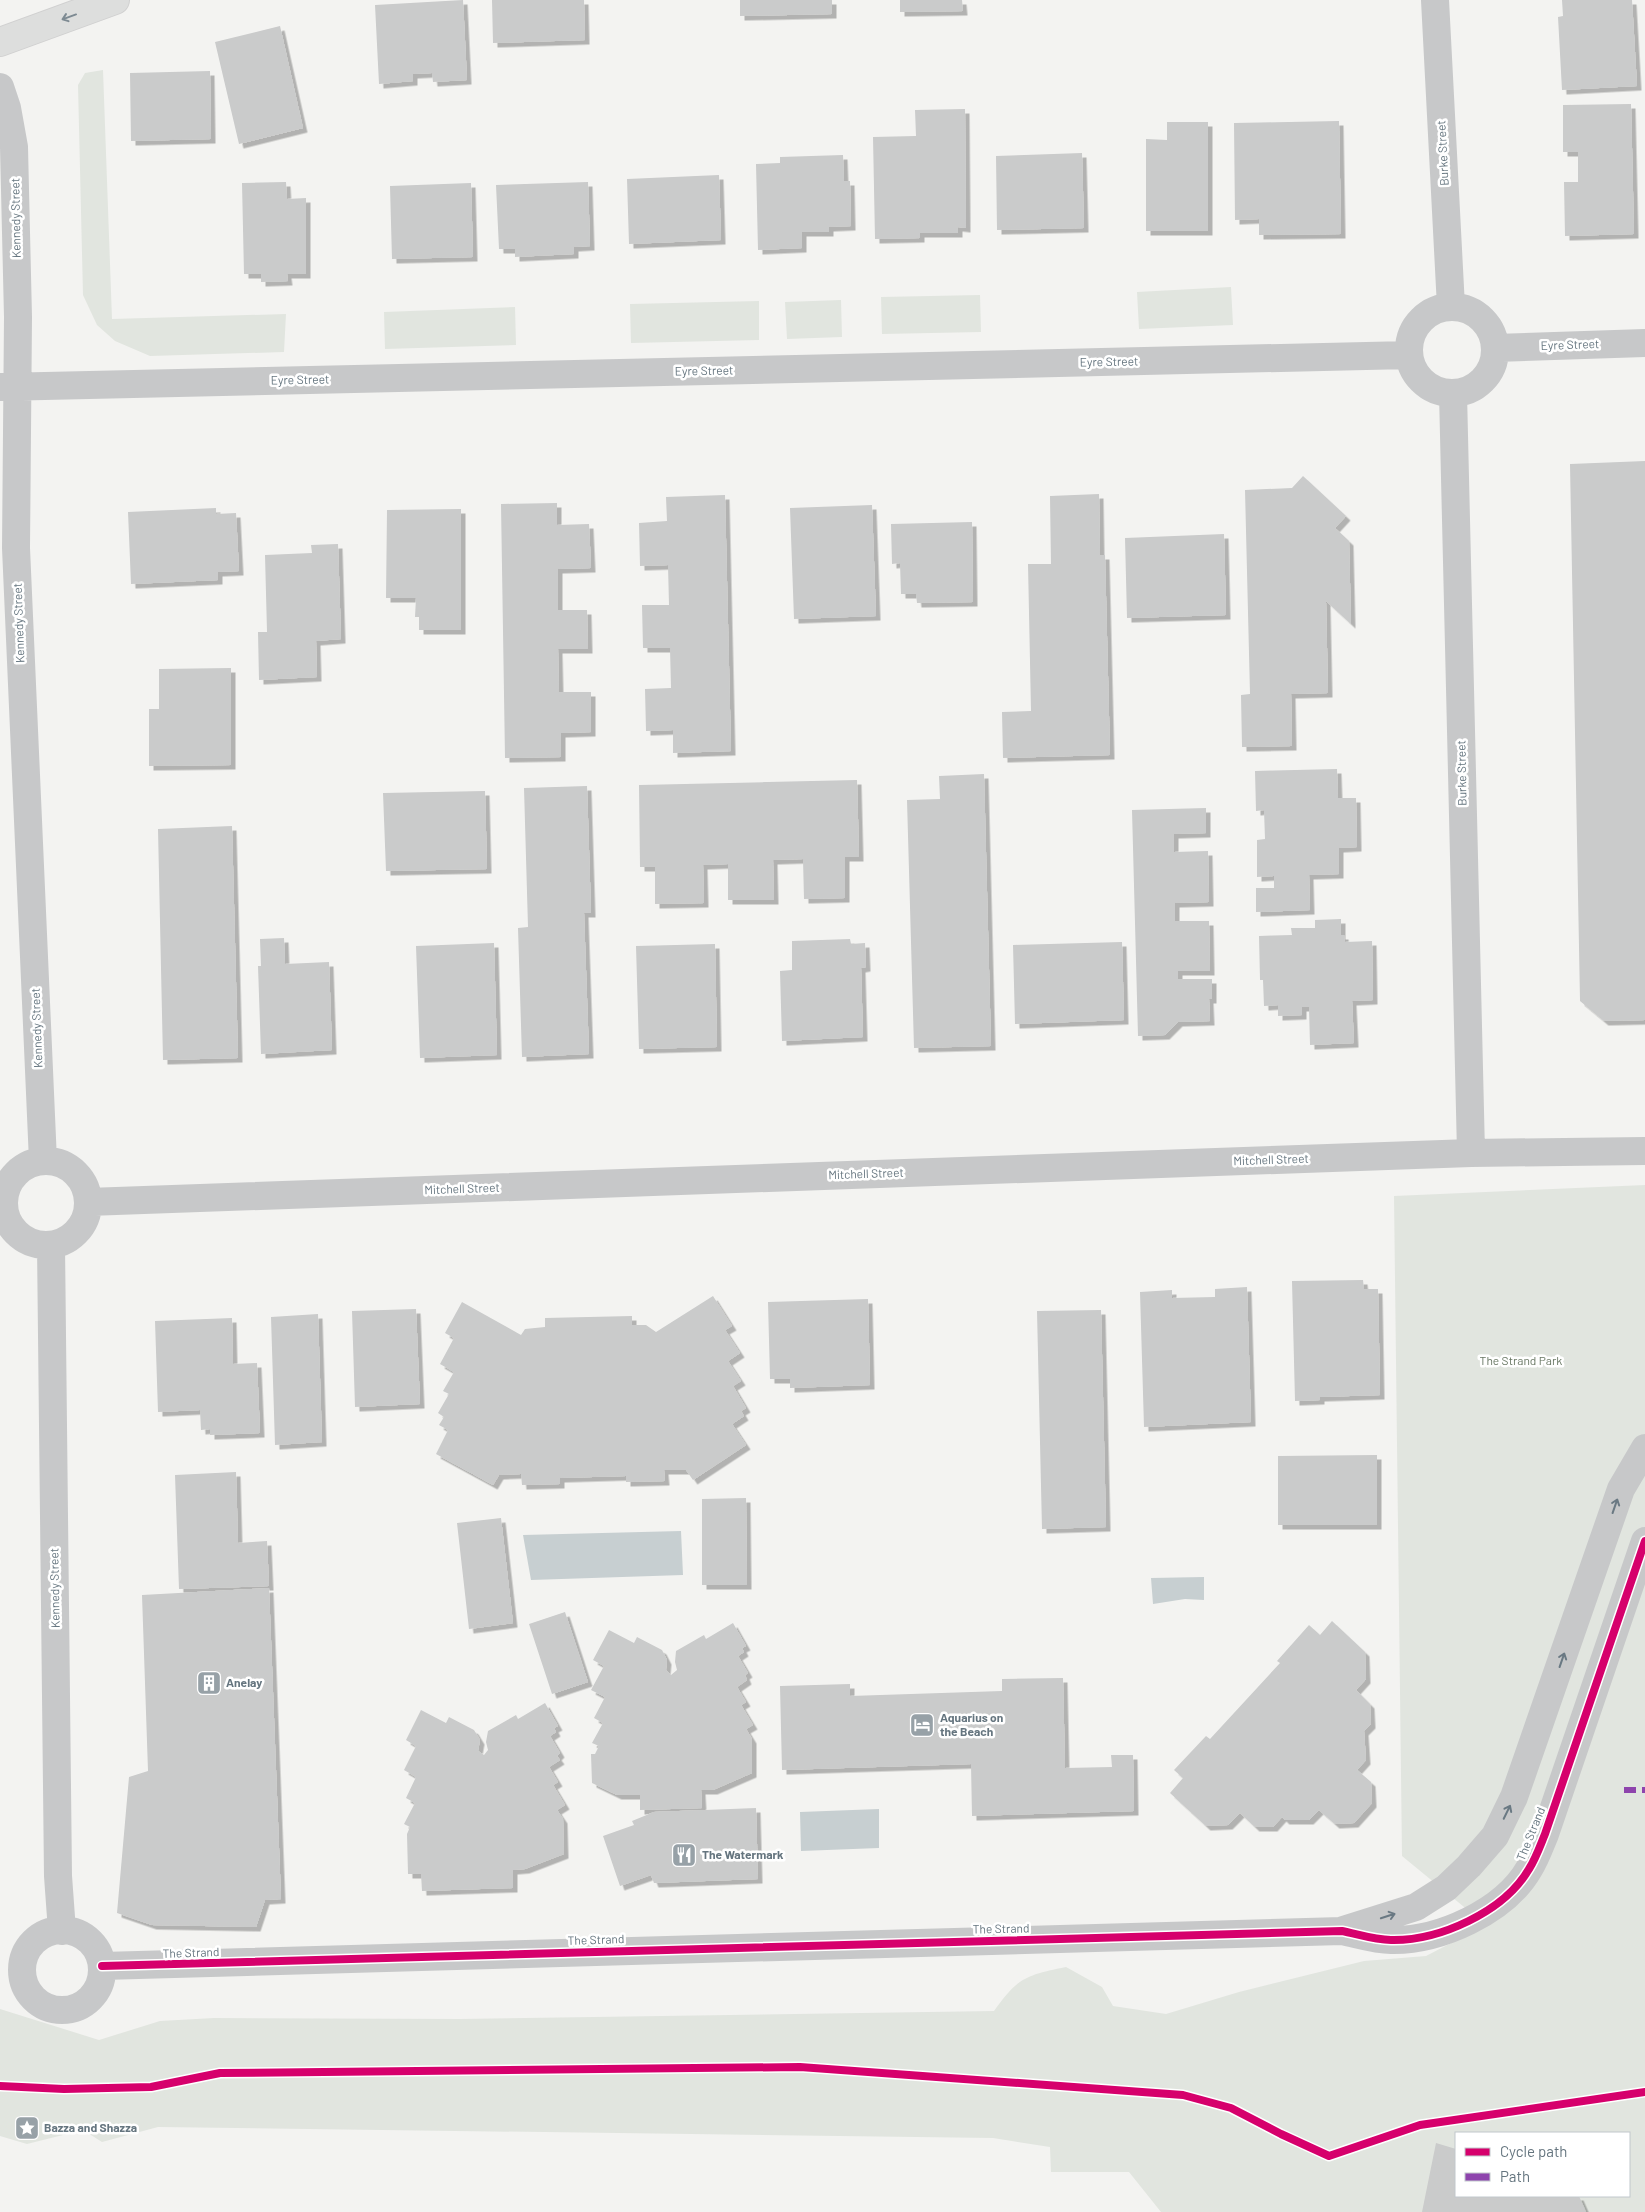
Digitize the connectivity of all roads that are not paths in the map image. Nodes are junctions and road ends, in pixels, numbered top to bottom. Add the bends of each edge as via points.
1 (115, 0) edge
2 (1435, 0) edge
3 (0, 42) edge
4 (0, 87) edge
5 (1451, 306) junction
6 (1645, 343) edge
7 (1495, 348) junction
8 (1409, 355) junction
9 (9, 387) edge
10 (1453, 393) junction
11 (1645, 1151) edge
12 (1471, 1153) junction
13 (43, 1161) junction
14 (2, 1199) edge
15 (88, 1202) junction
16 (51, 1245) junction
17 (1645, 1448) edge
18 (1645, 1541) edge
19 (62, 1931) junction
20 (1342, 1931) junction
21 (102, 1966) junction
22 (11, 1967) edge

1 -> 3 main road
2 - 5 street, Burke Street
4 - 9 street, Kennedy Street via 14,147 18,317
5 - 7 street via 1464,308 1486,322
5 - 8 street via 1424,316 1409,341
6 - 7 street, Eyre Street
7 - 10 street via 1488,374 1479,384
8 - 9 street, Eyre Street
8 - 10 street via 1412,367 1428,387
9 - 13 street, Kennedy Street
10 - 12 street, Burke Street
11 - 12 street, Mitchell Street
12 - 15 street, Mitchell Street
13 - 14 street via 21,1169 12,1178
13 - 15 street via 57,1162 79,1177
14 - 16 street via 8,1224 16,1234 32,1243
15 - 16 street via 81,1226 73,1235
16 - 19 street, Kennedy Street via 58,1876
20 -> 17 street, The Strand via 1416,1907 1446,1888 1495,1836 1514,1797 1621,1489
18 - 20 street, The Strand via 1545,1834 1529,1870 1505,1897 1468,1921 1441,1933 1389,1940
19 - 21 street via 84,1937 93,1945
19 - 22 street via 50,1932
20 - 21 street, The Strand
21 - 22 street via 101,1979 92,1997 76,2008 63,2010 50,2009 38,2002

